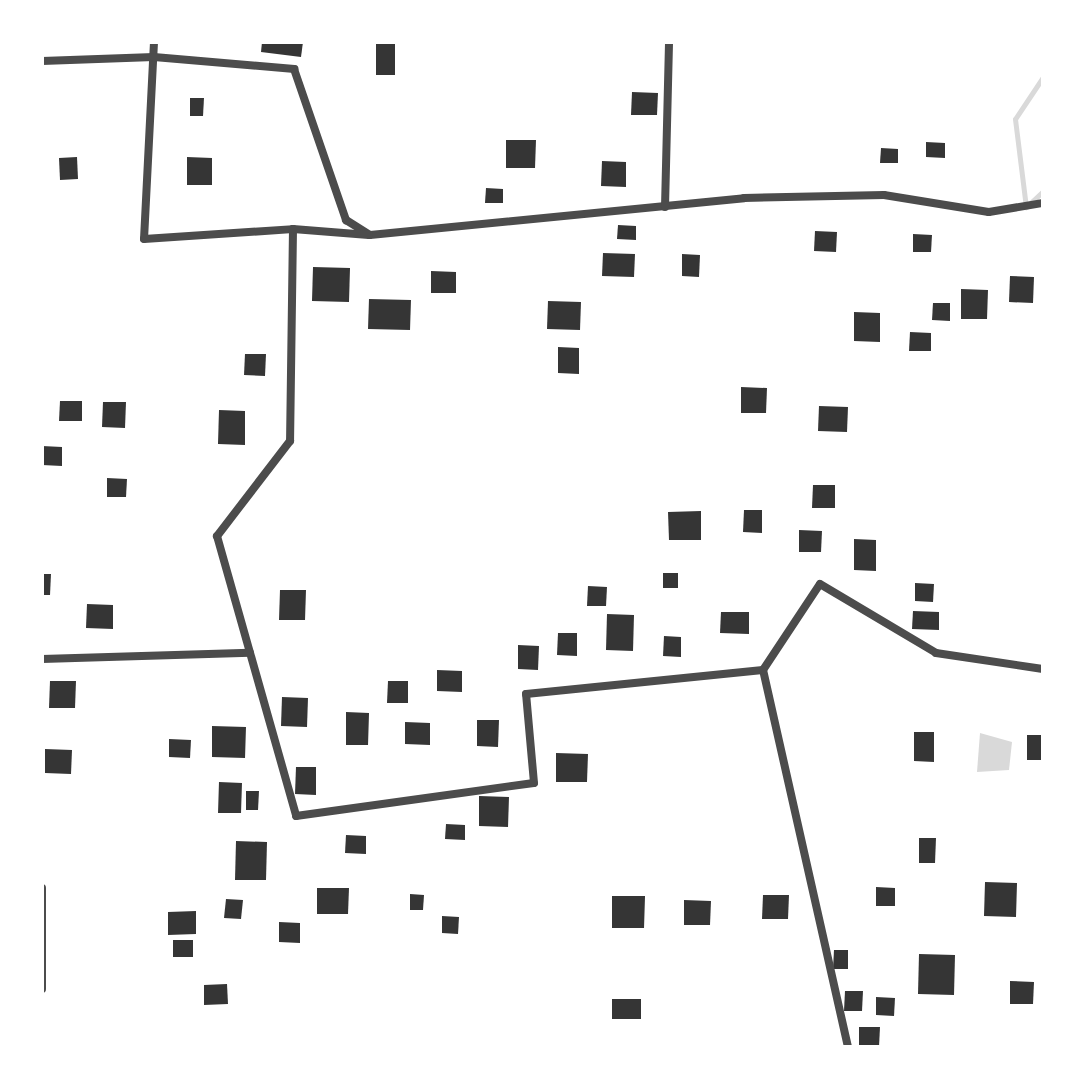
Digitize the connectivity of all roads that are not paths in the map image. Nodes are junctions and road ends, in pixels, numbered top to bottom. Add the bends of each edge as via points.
1 (154, 42) edge
2 (669, 42) edge
3 (154, 57) junction
4 (42, 61) edge
5 (1043, 203) edge
6 (665, 207) junction
7 (293, 229) junction
8 (370, 235) junction
9 (250, 653) junction
10 (42, 659) edge
11 (1043, 669) edge
12 (763, 670) junction
13 (42, 888) edge
14 (42, 989) edge
15 (848, 1047) edge

1 - 3 street
2 - 6 street
3 - 4 street
3 - 7 street via 144,239
3 - 8 street via 294,69 346,220
5 - 6 street via 989,212 884,195
6 - 8 street
7 - 8 street
7 - 9 street via 290,441 217,536
9 - 10 street
9 - 12 street via 296,816 534,783 526,694
11 - 12 street via 936,653 820,584
12 - 15 street
13 - 14 street

